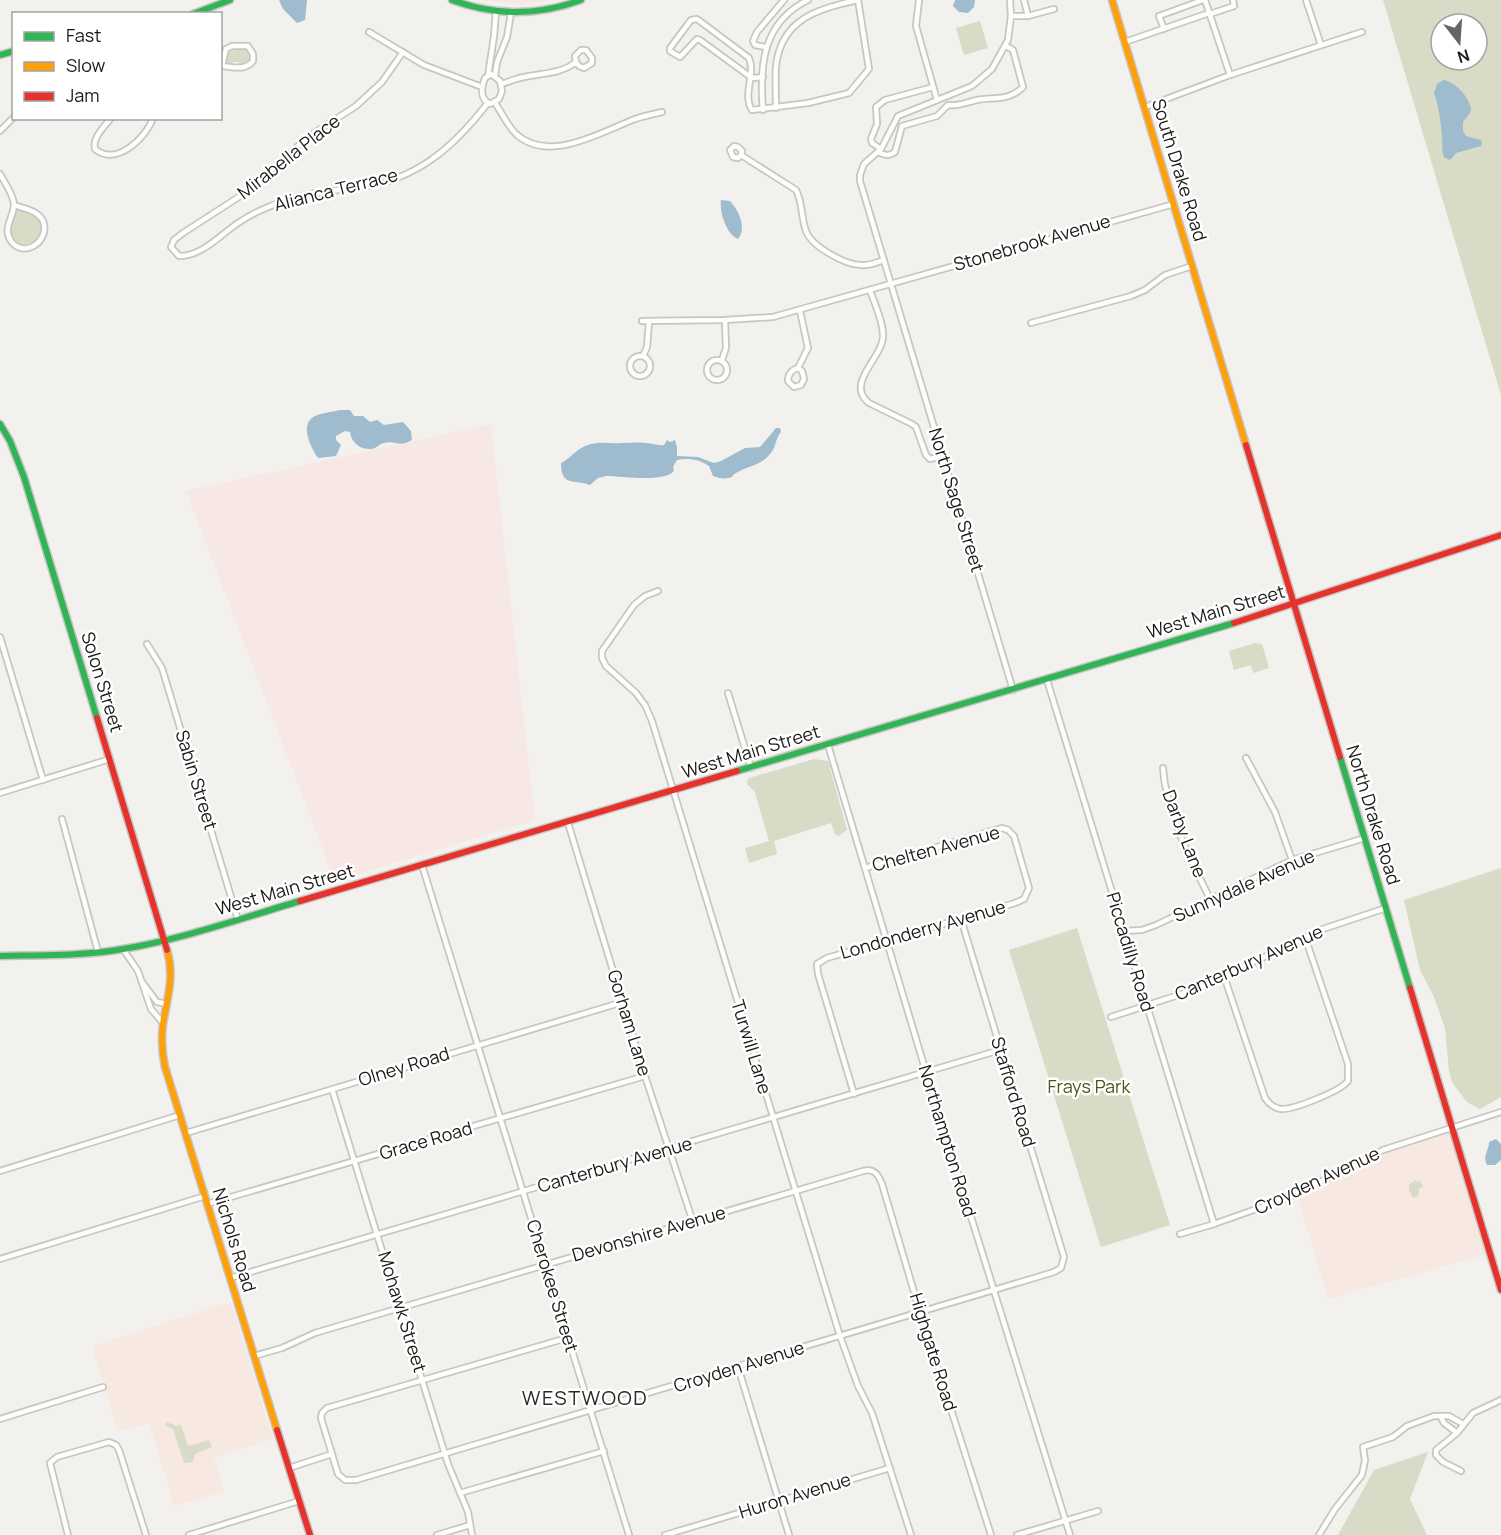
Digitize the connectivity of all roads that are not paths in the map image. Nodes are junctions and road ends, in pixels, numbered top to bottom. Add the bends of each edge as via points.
1 (230, 0) edge
2 (452, 0) edge
3 (581, 0) edge
4 (784, 0) edge
5 (808, 0) edge
6 (858, 0) edge
7 (919, 0) edge
8 (1010, 0) edge
9 (1024, 0) edge
10 (1112, 0) edge
11 (1204, 0) edge
12 (1233, 0) edge
13 (1306, 0) edge
14 (1054, 9) dead end
15 (495, 11) junction
16 (198, 12) edge
17 (511, 13) junction
18 (1209, 13) junction
19 (1028, 15) junction
20 (1011, 16) junction
21 (1164, 28) junction
22 (369, 32) dead end
23 (1362, 32) dead end
24 (1125, 42) junction
25 (1321, 45) junction
26 (1006, 46) junction
27 (765, 47) junction
28 (403, 52) junction
29 (576, 62) dead end
30 (222, 63) edge
31 (222, 66) edge
32 (1230, 75) junction
33 (488, 76) junction
34 (495, 76) junction
35 (763, 77) junction
36 (752, 78) junction
37 (501, 84) junction
38 (482, 87) junction
39 (933, 87) junction
40 (945, 97) junction
41 (937, 100) junction
42 (495, 103) junction
43 (487, 104) junction
44 (948, 105) junction
45 (1144, 107) junction
46 (776, 108) junction
47 (763, 110) junction
48 (662, 112) dead end
49 (12, 119) edge
50 (109, 120) edge
51 (152, 120) edge
52 (0, 130) edge
53 (879, 151) junction
54 (741, 155) dead end
55 (0, 174) edge
56 (1174, 204) junction
57 (14, 205) junction
58 (174, 252) joint
59 (884, 260) junction
60 (1192, 266) junction
61 (891, 283) junction
62 (870, 290) junction
63 (800, 311) junction
64 (725, 320) junction
65 (642, 321) dead end
66 (649, 321) junction
67 (1031, 323) dead end
68 (1218, 349) joint
69 (643, 356) junction
70 (722, 360) junction
71 (798, 368) dead end
72 (0, 424) edge
73 (942, 456) junction
74 (1501, 535) edge
75 (658, 591) dead end
76 (1294, 604) junction
77 (0, 637) edge
78 (147, 644) dead end
79 (1047, 680) junction
80 (1013, 690) junction
81 (728, 693) dead end
82 (828, 745) junction
83 (1246, 758) dead end
84 (110, 759) junction
85 (751, 768) junction
86 (1163, 768) dead end
87 (43, 780) junction
88 (674, 791) junction
89 (0, 793) edge
90 (62, 819) dead end
91 (568, 823) junction
92 (1365, 838) junction
93 (1292, 860) junction
94 (422, 865) junction
95 (865, 868) junction
96 (1027, 894) joint
97 (1210, 898) junction
98 (1386, 908) junction
99 (961, 919) junction
100 (238, 920) junction
101 (1123, 931) junction
102 (1305, 937) junction
103 (164, 940) junction
104 (886, 941) junction
105 (123, 949) junction
106 (168, 951) joint
107 (98, 952) junction
108 (0, 956) edge
109 (1224, 976) junction
110 (142, 982) junction
111 (623, 1002) junction
112 (167, 1004) junction
113 (1147, 1006) junction
114 (1112, 1017) dead end
115 (164, 1023) junction
116 (479, 1045) junction
117 (1000, 1050) junction
118 (926, 1072) junction
119 (645, 1076) junction
120 (332, 1089) junction
121 (854, 1094) junction
122 (1501, 1112) edge
123 (180, 1115) junction
124 (773, 1118) junction
125 (501, 1119) junction
126 (1454, 1128) junction
127 (186, 1133) junction
128 (670, 1149) junction
129 (355, 1162) junction
130 (0, 1171) edge
131 (874, 1171) joint
132 (523, 1191) junction
133 (795, 1191) junction
134 (206, 1200) junction
135 (693, 1222) junction
136 (1215, 1224) junction
137 (1180, 1234) dead end
138 (378, 1235) junction
139 (0, 1260) edge
140 (545, 1264) junction
141 (1063, 1266) joint
142 (230, 1278) junction
143 (994, 1290) junction
144 (1501, 1290) edge
145 (400, 1308) junction
146 (920, 1312) junction
147 (840, 1336) junction
148 (567, 1338) junction
149 (254, 1356) junction
150 (738, 1367) junction
151 (422, 1380) junction
152 (104, 1387) dead end
153 (1501, 1400) edge
154 (591, 1411) junction
155 (1440, 1416) junction
156 (0, 1419) edge
157 (1463, 1424) junction
158 (1457, 1433) junction
159 (604, 1451) junction
160 (445, 1453) junction
161 (332, 1454) junction
162 (289, 1468) junction
163 (890, 1468) junction
164 (1461, 1471) dead end
165 (460, 1493) junction
166 (299, 1501) junction
167 (779, 1501) junction
168 (1098, 1511) dead end
169 (1065, 1521) junction
170 (470, 1525) junction
171 (202, 1533) edge
172 (68, 1535) edge
173 (146, 1535) edge
174 (189, 1535) edge
175 (310, 1535) edge
176 (437, 1535) edge
177 (472, 1535) edge
178 (629, 1535) edge
179 (665, 1535) edge
180 (789, 1535) edge
181 (911, 1535) edge
182 (991, 1535) edge
183 (1017, 1535) edge
184 (1070, 1535) edge
185 (1319, 1535) edge

1 - 16 street
2 - 15 street
3 - 17 street via 550,10
4 - 27 street via 753,41
5 - 27 street via 788,13
6 - 46 street via 814,11 786,36 776,64
6 - 46 street via 869,65 864,77 849,93
7 - 39 street via 916,26
8 - 20 street
9 - 19 street
10 - 24 street, South Drake Road
11 - 18 street
11 - 21 street via 1159,16
12 - 18 street via 1234,6
13 - 25 street
14 - 19 street
15 - 17 street
15 - 33 street
17 - 34 street
18 - 21 street
18 - 32 street
19 - 20 street
20 - 26 street
21 - 24 street
22 - 28 street
23 - 25 street
24 - 45 street, South Drake Road
25 - 32 street
26 - 40 street via 985,77
26 - 44 street via 1013,50 1023,87 998,99
27 - 35 street
28 - 38 street via 424,65
28 - 58 street, Mirabella Place via 369,96 308,137 248,191 174,240
29 - 37 street via 552,73
30 - 31 street via 226,49 232,46 248,46 253,54 254,61 249,67
32 - 45 street
33 - 34 street
33 - 38 street
34 - 37 street
35 - 36 street
35 - 47 street
36 - 36 street via 700,39 680,57 670,48 691,20 697,19 749,58
36 - 47 street via 749,105 752,110
37 - 42 street via 501,95
38 - 43 street
39 - 41 street
39 - 53 street via 885,100 876,107 877,124 871,139
40 - 41 street
40 - 44 street
41 - 53 street via 898,116
42 - 43 street
42 - 48 street via 520,137 547,146 588,140
43 - 58 street, Alianca Terrace via 466,131 420,167 379,184 296,196 253,214 195,253 179,256
44 - 53 street via 937,116 902,126 895,152 886,156
45 - 56 street, South Drake Road
46 - 47 street
49 - 52 street
50 - 51 street via 94,144 104,154 132,147 146,134
53 - 59 street, North Sage Street via 864,164 860,181
54 - 59 street via 796,190 807,234 814,243 854,265
55 - 57 street
56 - 60 street, South Drake Road
56 - 61 street, Stonebrook Avenue
57 - 57 street via 43,219 45,230 36,246 16,246 11,240 8,223
59 - 61 street, North Sage Street
60 - 67 street via 1165,274 1131,296
60 - 68 street, South Drake Road
61 - 62 street, Stonebrook Avenue
61 - 73 street, North Sage Street
62 - 63 street, Stonebrook Avenue
62 - 73 street via 884,335 862,379 862,394 869,403 912,424 930,459
63 - 64 street, Stonebrook Avenue via 759,319
63 - 71 street via 808,344
64 - 66 street, Stonebrook Avenue
64 - 70 street via 726,348
65 - 66 street, Stonebrook Avenue
66 - 69 street
68 - 76 street, North Drake Road
69 - 69 street via 634,356 629,363 630,371 637,376 650,369
70 - 70 street via 709,364 706,371 710,377 717,380 725,376 727,369
72 - 84 street, Solon Street via 19,461
73 - 80 street, North Sage Street
74 - 76 street, West Main Street
75 - 88 street, Turwill Lane via 634,605 603,647 602,655 609,670 645,705
76 - 79 street, West Main Street
76 - 92 street, North Drake Road
77 - 87 street
78 - 100 street, Sabin Street via 162,668
79 - 80 street, West Main Street
79 - 101 street, Piccadilly Road
80 - 82 street, West Main Street
81 - 85 street
82 - 85 street, West Main Street
82 - 95 street, Northampton Road
83 - 93 street via 1275,812
84 - 87 street
84 - 103 street, Solon Street
85 - 88 street, West Main Street
86 - 97 street, Darby Lane via 1165,792
87 - 89 street
88 - 91 street, West Main Street
88 - 124 street, Turwill Lane
90 - 107 street
91 - 94 street, West Main Street
91 - 111 street, Gorham Lane
92 - 93 street, Sunnydale Avenue
92 - 98 street, North Drake Road
93 - 97 street, Sunnydale Avenue
94 - 100 street, West Main Street
94 - 116 street, Cherokee Street
95 - 96 street, Chelten Avenue via 999,828 1008,830 1016,840 1028,882
95 - 104 street, Northampton Road
96 - 99 street, Londonderry Avenue via 1016,903
97 - 101 street, Sunnydale Avenue via 1156,925
98 - 102 street, Canterbury Avenue
98 - 126 street, North Drake Road
99 - 104 street, Londonderry Avenue
99 - 117 street, Stafford Road
100 - 103 street, West Main Street
101 - 113 street, Piccadilly Road
102 - 109 street, Canterbury Avenue
102 - 109 street via 1348,1064 1345,1085 1334,1092 1283,1109 1265,1098
103 - 105 street, West Main Street
103 - 106 street, Solon Street
104 - 118 street, Northampton Road
104 - 121 street, Londonderry Avenue via 818,964
105 - 107 street, West Main Street
105 - 110 street
106 - 112 street, Nichols Road via 172,976
107 - 108 street, West Main Street
109 - 113 street, Canterbury Avenue
110 - 112 street via 157,1002
110 - 115 street via 151,1009
111 - 116 street, Olney Road
111 - 119 street, Gorham Lane
112 - 115 street, Nichols Road
113 - 114 street, Canterbury Avenue
113 - 136 street, Piccadilly Road
115 - 123 street, Nichols Road via 163,1059
116 - 120 street, Olney Road
116 - 125 street, Cherokee Street
117 - 118 street, Canterbury Avenue
117 - 141 street, Stafford Road via 1064,1257
118 - 121 street, Canterbury Avenue
118 - 143 street, Northampton Road
119 - 125 street, Grace Road
119 - 128 street, Gorham Lane
120 - 127 street, Olney Road
120 - 129 street, Mohawk Street
121 - 124 street, Canterbury Avenue
122 - 126 street, Croyden Avenue
123 - 127 street, Nichols Road
123 - 130 street
124 - 128 street, Canterbury Avenue
124 - 133 street, Turwill Lane
125 - 129 street, Grace Road
125 - 132 street, Cherokee Street
126 - 136 street, Croyden Avenue via 1383,1150 1290,1197
126 - 144 street, North Drake Road
127 - 134 street, Nichols Road
128 - 132 street, Canterbury Avenue
128 - 135 street, Gorham Lane
129 - 134 street, Grace Road
129 - 138 street, Mohawk Street
131 - 133 street, Devonshire Avenue
131 - 146 street, Highgate Road via 882,1184
132 - 138 street, Canterbury Avenue
132 - 140 street, Cherokee Street
133 - 135 street, Devonshire Avenue
133 - 147 street, Turwill Lane
134 - 139 street, Grace Road
134 - 142 street, Nichols Road
135 - 140 street, Devonshire Avenue
136 - 137 street, Croyden Avenue
138 - 142 street, Canterbury Avenue
138 - 145 street, Mohawk Street
140 - 145 street, Devonshire Avenue
140 - 148 street, Cherokee Street
141 - 143 street, Croyden Avenue
142 - 149 street, Nichols Road
143 - 146 street, Croyden Avenue
143 - 169 street, Northampton Road
145 - 149 street, Devonshire Avenue
145 - 151 street, Mohawk Street
146 - 147 street, Croyden Avenue
146 - 182 street, Highgate Road
147 - 150 street, Croyden Avenue
147 - 163 street, Turwill Lane
148 - 151 street
148 - 154 street, Cherokee Street
149 - 162 street, Nichols Road
150 - 154 street, Croyden Avenue
150 - 167 street
151 - 160 street, Mohawk Street
151 - 161 street via 324,1410 321,1418
152 - 156 street
153 - 157 street via 1477,1410
154 - 159 street, Cherokee Street
154 - 160 street, Croyden Avenue
155 - 157 street
155 - 158 street
155 - 185 street via 1412,1424 1393,1437 1363,1447 1362,1475
157 - 158 street
158 - 164 street via 1436,1450 1436,1455
159 - 165 street
159 - 178 street, Cherokee Street
160 - 161 street, Croyden Avenue via 351,1480 340,1477
160 - 165 street, Mohawk Street
161 - 162 street
162 - 166 street, Nichols Road
163 - 167 street, Huron Avenue
163 - 181 street, Turwill Lane
165 - 170 street, Mohawk Street
166 - 171 street
166 - 175 street, Nichols Road
167 - 179 street, Huron Avenue
167 - 180 street
168 - 169 street
169 - 183 street
169 - 184 street, Northampton Road
170 - 176 street
170 - 177 street, Mohawk Street
171 - 174 street
172 - 173 street via 50,1463 53,1458 105,1442 116,1444

